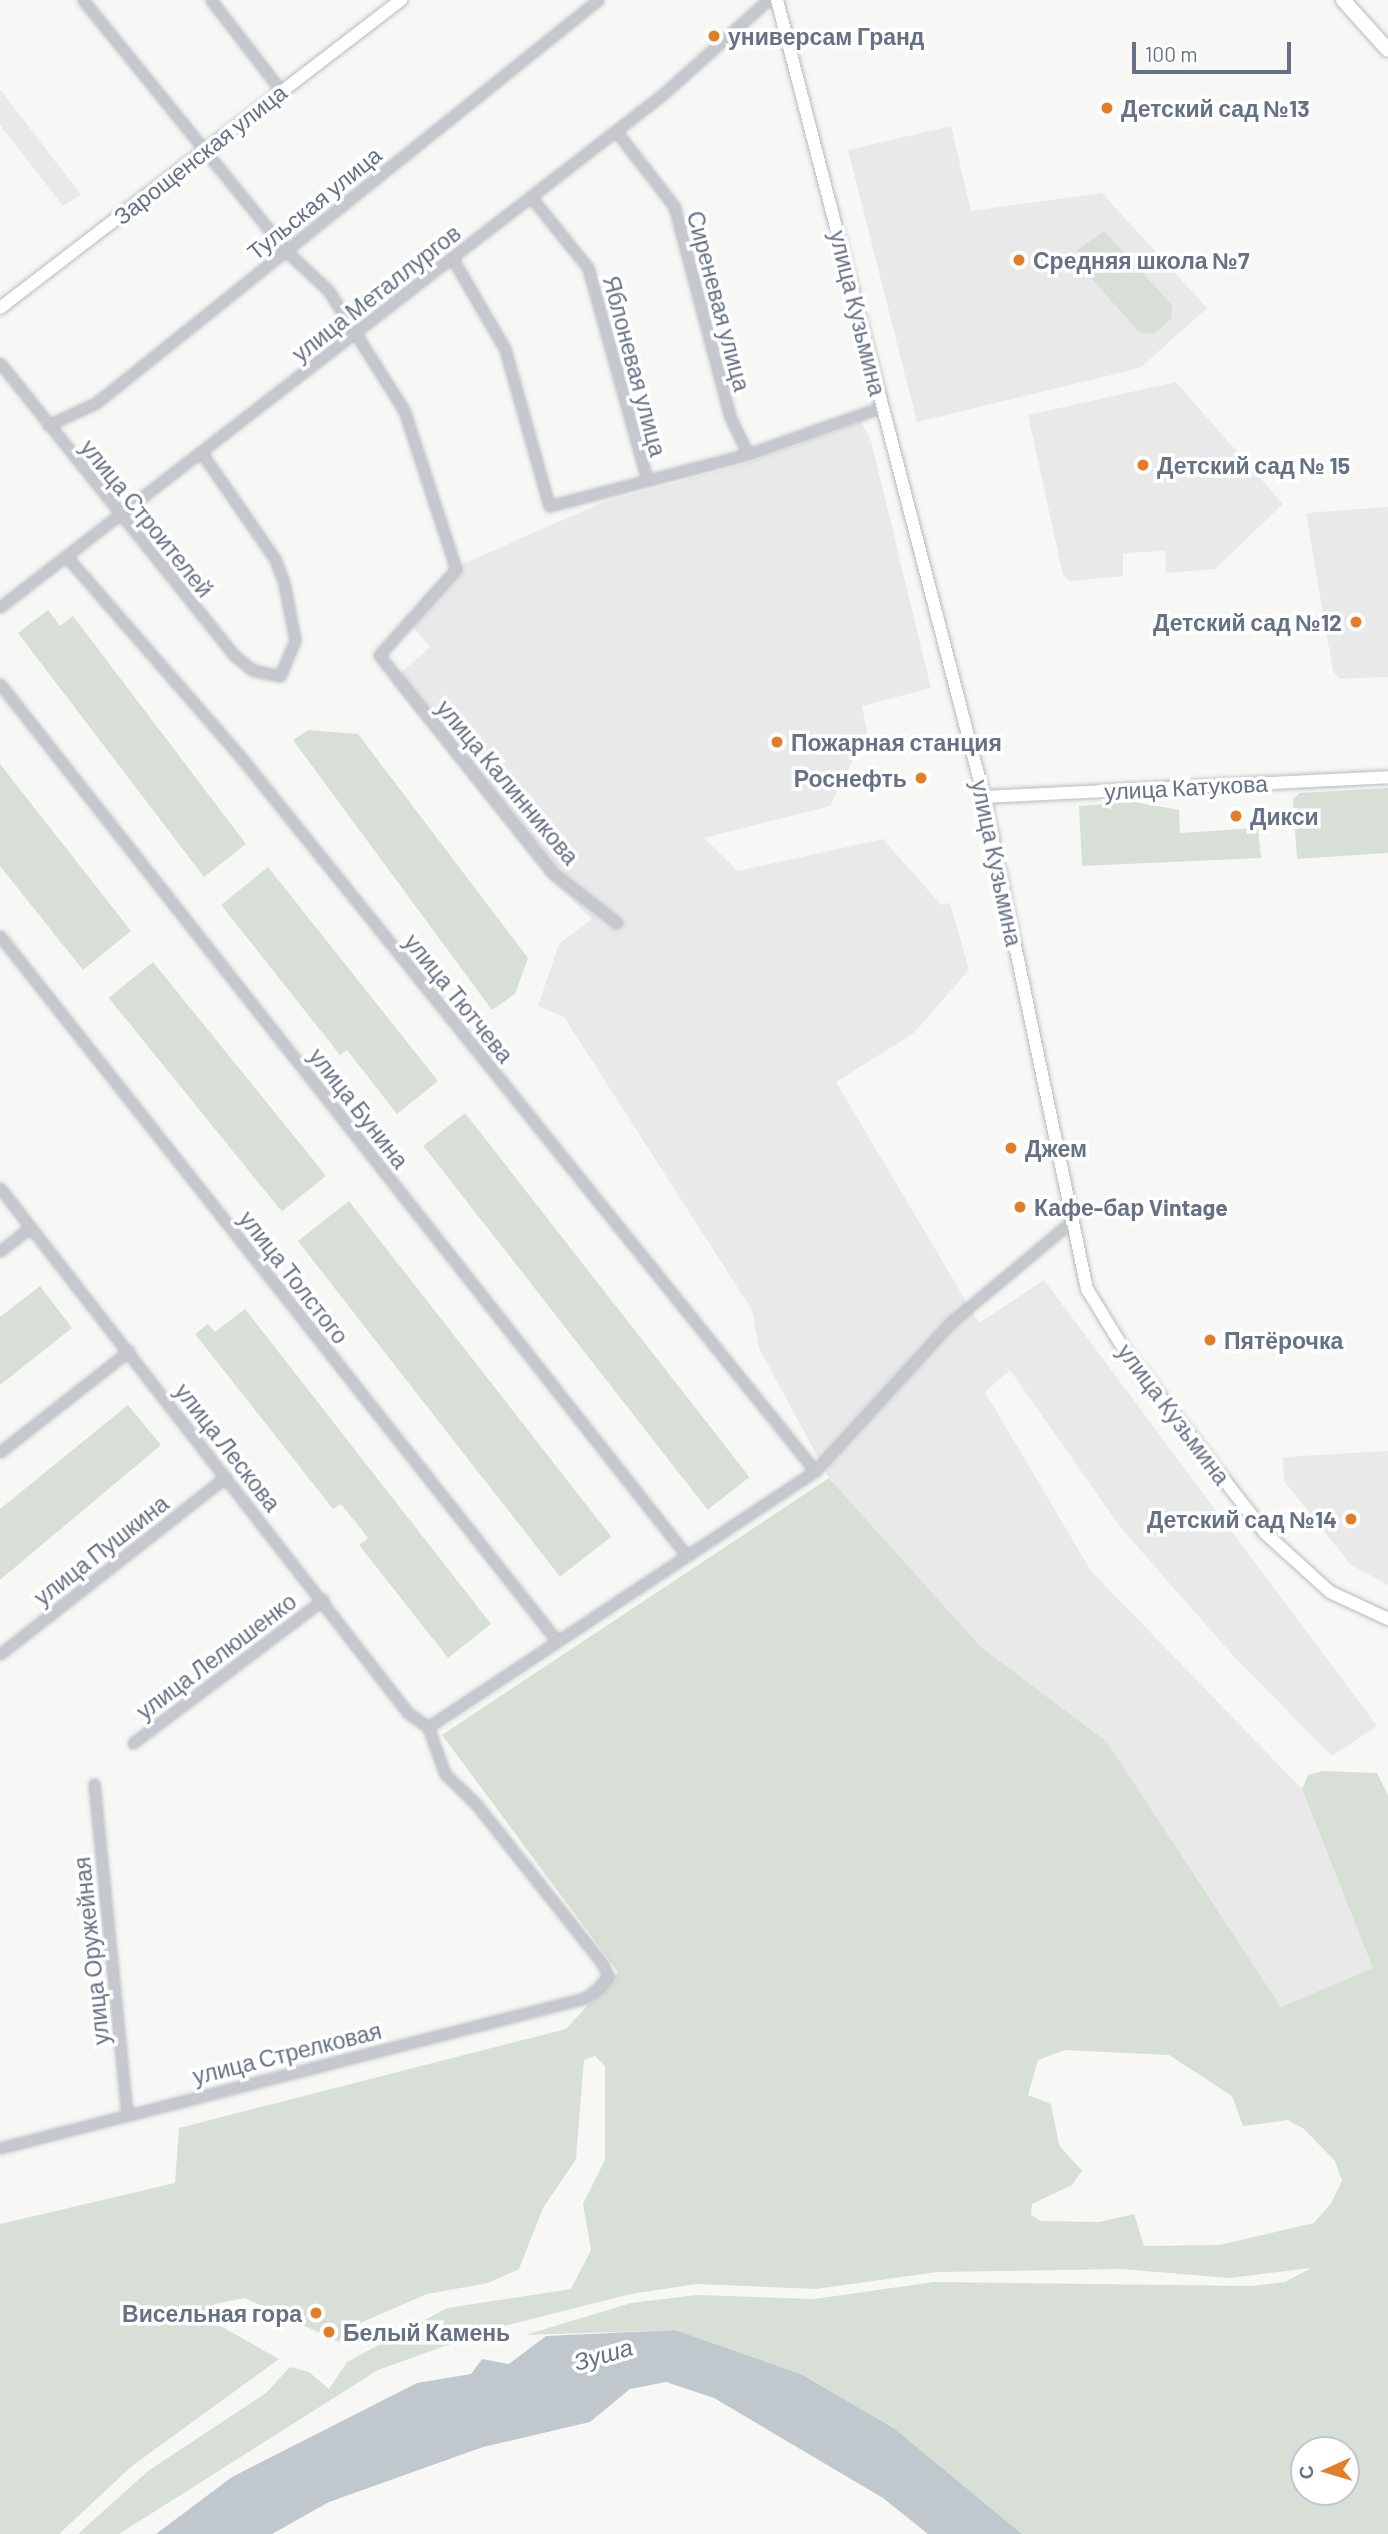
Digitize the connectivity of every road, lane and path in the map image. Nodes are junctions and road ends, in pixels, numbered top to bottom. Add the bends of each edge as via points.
1 (83, 0) edge
2 (211, 0) edge
3 (401, 0) edge
4 (598, 0) edge
5 (768, 0) edge
6 (777, 0) edge
7 (1343, 0) edge
8 (1388, 50) edge
9 (281, 92) junction
10 (615, 131) junction
11 (206, 149) junction
12 (531, 197) junction
13 (286, 251) junction
14 (452, 258) junction
15 (0, 308) edge
16 (358, 332) junction
17 (0, 363) edge
18 (882, 407) junction
19 (48, 425) junction
20 (201, 452) junction
21 (748, 454) junction
22 (647, 480) junction
23 (118, 516) junction
24 (66, 556) junction
25 (0, 607) edge
26 (0, 684) edge
27 (1388, 778) edge
28 (984, 797) junction
29 (617, 923) dead end
30 (0, 936) edge
31 (0, 1188) edge
32 (1072, 1221) junction
33 (29, 1228) junction
34 (0, 1251) edge
35 (129, 1351) junction
36 (0, 1452) edge
37 (815, 1471) junction
38 (226, 1477) junction
39 (687, 1556) junction
40 (323, 1600) junction
41 (1388, 1619) edge
42 (557, 1641) junction
43 (0, 1654) edge
44 (428, 1727) junction
45 (133, 1743) dead end
46 (94, 1784) dead end
47 (127, 2113) junction
48 (0, 2147) edge

1 - 11 street
2 - 9 street
3 - 9 main road, Зарощенская улица
4 - 13 street, Тульская улица
5 - 10 street, улица Металлургов
6 - 18 main road, улица Кузьмина
7 - 8 main road
9 - 11 main road, Зарощенская улица
10 - 12 street, улица Металлургов
10 - 21 street, Сиреневая улица via 674,206 730,417
11 - 13 street
11 - 15 main road, Зарощенская улица
12 - 14 street, улица Металлургов
12 - 22 street, Яблоневая улица via 588,268
13 - 16 street via 328,290
13 - 19 street, Тульская улица via 96,403
14 - 16 street, улица Металлургов
14 - 22 street via 505,349 549,506
16 - 20 street, улица Металлургов
16 - 29 street, улица Калинникова via 404,410 456,569 379,655 553,873
17 - 19 street, улица Строителей
18 - 21 street
18 - 28 main road, улица Кузьмина
19 - 23 street, улица Строителей
20 - 23 street, улица Металлургов
20 - 23 street, улица Строителей via 275,559 284,583 295,640 280,676 252,670 235,656
21 - 22 street
23 - 24 street, улица Металлургов
24 - 25 street, улица Металлургов
24 - 37 street, улица Тютчева via 239,755
26 - 39 street, улица Бунина
27 - 28 main road, улица Катукова
28 - 32 main road, улица Кузьмина
30 - 42 street, улица Толстого
31 - 33 street, улица Лескова
32 - 37 street via 950,1323
32 - 41 main road, улица Кузьмина via 1087,1289 1106,1324 1258,1523 1322,1587
33 - 34 street
33 - 35 street, улица Лескова
35 - 36 street
35 - 38 street, улица Лескова
37 - 39 street
38 - 40 street, улица Лескова
38 - 43 street, улица Пушкина
39 - 42 street
40 - 44 street, улица Лескова via 408,1713
40 - 45 street, улица Лелюшенко
42 - 44 street
44 - 47 street, улица Стрелковая via 445,1774 477,1804 608,1976 585,1998
46 - 47 street, улица Оружейная
47 - 48 street, улица Стрелковая

